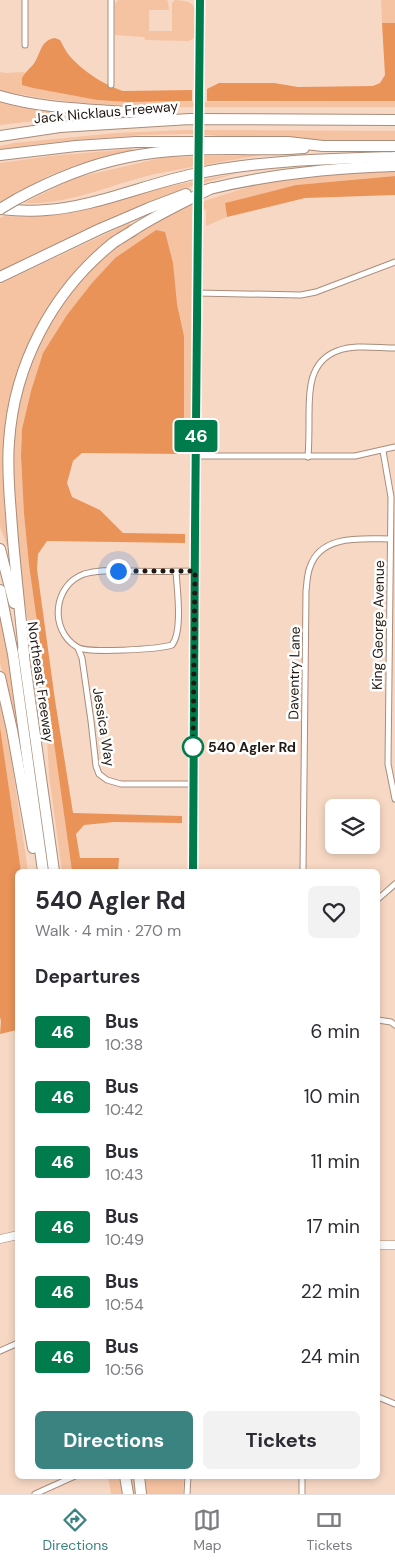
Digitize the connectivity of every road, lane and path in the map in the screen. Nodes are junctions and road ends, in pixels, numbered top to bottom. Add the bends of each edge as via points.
1 (25, 0) edge
2 (111, 0) edge
3 (200, 0) edge
4 (25, 45) dead end
5 (111, 86) dead end
6 (0, 96) edge
7 (190, 119) junction
8 (395, 120) edge
9 (0, 136) edge
10 (323, 146) junction
11 (395, 146) edge
12 (0, 155) edge
13 (395, 158) edge
14 (395, 166) edge
15 (212, 188) junction
16 (0, 209) edge
17 (395, 262) edge
18 (0, 277) edge
19 (197, 293) junction
20 (395, 348) edge
21 (395, 448) edge
22 (383, 451) junction
23 (196, 456) junction
24 (308, 457) junction
25 (390, 540) junction
26 (0, 549) edge
27 (176, 571) junction
28 (195, 571) junction
29 (0, 590) edge
30 (78, 648) junction
31 (24, 654) junction
32 (0, 677) edge
33 (193, 784) junction
34 (395, 799) edge
35 (37, 869) edge
36 (42, 869) edge
37 (54, 869) edge
38 (194, 869) edge
39 (302, 869) edge
40 (395, 884) edge
41 (380, 897) edge
42 (380, 1020) edge
43 (394, 1022) edge
44 (15, 1236) edge
45 (0, 1239) edge
46 (380, 1245) edge
47 (395, 1245) edge
48 (15, 1344) edge
49 (0, 1351) edge
50 (380, 1398) edge
51 (395, 1404) edge
52 (68, 1479) edge
53 (126, 1479) edge
54 (139, 1479) edge
55 (188, 1479) edge
56 (302, 1479) edge
57 (35, 1494) edge
58 (128, 1494) edge
59 (141, 1494) edge
60 (187, 1494) edge
61 (302, 1494) edge

1 - 4 street
2 - 5 street
3 - 19 main road, bridge
6 - 7 highway via 81,109
7 - 8 highway, Jack Nicklaus Freeway
7 - 9 highway, Jack Nicklaus Freeway via 60,127
10 - 11 highway
10 - 12 highway via 288,142 136,142
10 - 16 highway, bridge via 166,152 129,157 71,173
13 - 16 highway via 251,164 192,174 64,208
14 - 15 highway via 317,170
15 - 18 highway via 149,208
15 - 31 highway via 163,212 114,242 92,261 55,305 30,352 16,396 8,465
17 - 19 street via 301,295
19 - 23 main road
20 - 24 street via 352,348 336,351 322,360 313,374 309,390
21 - 22 street
22 - 24 street via 356,456
22 - 25 street, King George Avenue via 391,496
23 - 24 street
23 - 28 main road
25 - 34 street, King George Avenue via 388,764
25 - 39 street, Daventry Lane via 354,539 330,544 317,554 309,567
26 - 31 highway, Northeast Freeway
27 - 28 street
27 - 30 street via 178,610 172,645 104,651
27 - 30 street via 102,571 72,580 60,597 58,615 63,632
28 - 33 main road
29 - 36 highway via 13,654
30 - 33 street, Jessica Way via 99,774 121,784
31 - 37 highway, Northeast Freeway
32 - 35 highway
33 - 38 main road
40 - 41 street
42 - 43 street
44 - 45 main road
46 - 47 main road
48 - 49 street
50 - 51 street
52 - 57 street
53 - 58 highway
54 - 59 highway
55 - 60 street
56 - 61 street

